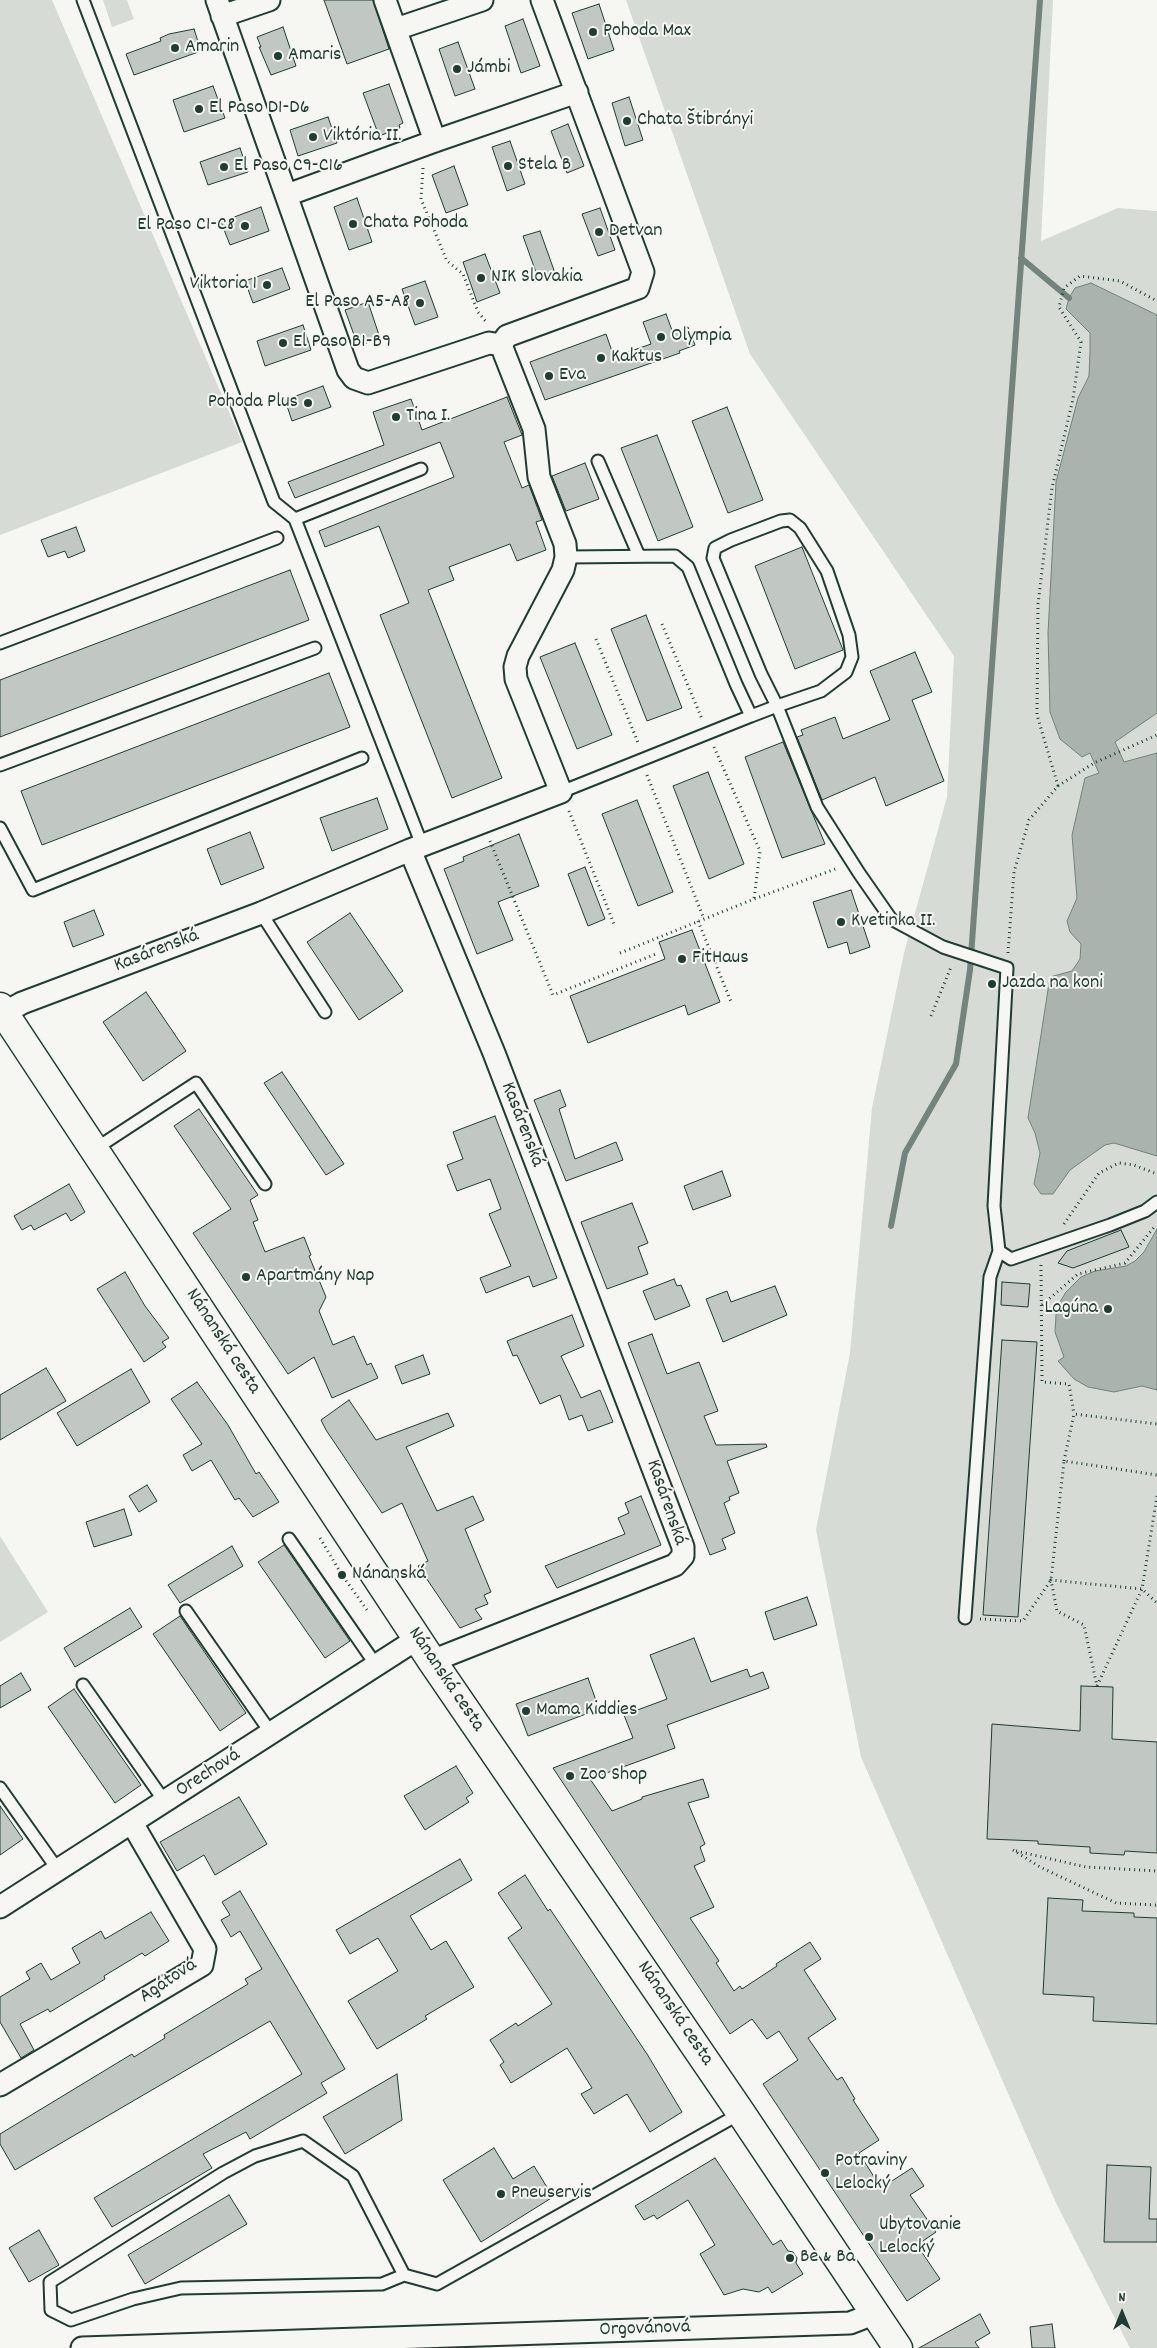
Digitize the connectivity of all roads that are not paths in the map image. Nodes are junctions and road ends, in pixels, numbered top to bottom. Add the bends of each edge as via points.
1 (83, 0) edge
2 (269, 0) edge
3 (385, 0) edge
4 (482, 0) edge
5 (542, 0) edge
6 (220, 8) edge
7 (396, 30) junction
8 (577, 92) junction
9 (425, 144) junction
10 (287, 195) junction
11 (495, 344) junction
12 (598, 461) dead end
13 (421, 469) dead end
14 (295, 519) junction
15 (277, 538) dead end
16 (639, 556) junction
17 (566, 557) junction
18 (0, 643) edge
19 (314, 648) dead end
20 (777, 706) junction
21 (751, 716) junction
22 (362, 758) dead end
23 (0, 765) edge
24 (561, 792) junction
25 (0, 828) edge
26 (416, 847) junction
27 (261, 913) junction
28 (2, 1010) edge
29 (325, 1012) dead end
30 (95, 1149) junction
31 (266, 1184) dead end
32 (1157, 1202) edge
33 (1000, 1251) junction
34 (289, 1539) dead end
35 (186, 1612) dead end
36 (964, 1618) road end
37 (417, 1639) junction
38 (432, 1662) junction
39 (376, 1665) junction
40 (83, 1685) dead end
41 (271, 1733) junction
42 (0, 1788) edge
43 (165, 1802) junction
44 (132, 1823) junction
45 (58, 1870) junction
46 (0, 1907) edge
47 (0, 2085) edge
48 (741, 2113) junction
49 (404, 2275) junction
50 (876, 2313) junction
51 (82, 2348) edge
52 (898, 2348) edge

1 - 14 lane via 274,502
2 - 6 street
3 - 7 street
4 - 7 street
5 - 8 street
6 - 10 street
7 - 9 street
8 - 9 street
8 - 11 street via 643,272 641,282 638,288 507,336
9 - 10 street
10 - 11 street via 348,370 354,378 368,383
11 - 17 street via 534,429 539,477 565,544
12 - 16 lane
13 - 14 lane
14 - 26 lane
15 - 18 lane
16 - 17 lane
16 - 21 lane via 675,556 688,567
17 - 24 street via 563,570 515,667 516,679
19 - 23 lane
20 - 20 lane via 713,558 715,548 731,540 790,520 800,528 827,571 849,635 852,657 846,672 821,691
20 - 21 lane
20 - 33 lane via 817,807 891,918 943,948 1007,968 994,1206
21 - 24 lane
22 - 25 lane via 33,890
24 - 26 street
26 - 27 street, Kasárenská
26 - 38 street, Kasárenská via 683,1547 682,1556 675,1565
27 - 28 street, Kasárenská
27 - 29 lane
28 - 30 main road, Nánanská cesta
30 - 31 lane via 196,1083
30 - 37 main road, Nánanská cesta
32 - 33 lane via 1145,1211 1110,1225 1010,1259
33 - 36 lane via 990,1277
34 - 39 lane
35 - 41 lane
37 - 38 main road, Nánanská cesta
37 - 39 street, Orechová
38 - 48 main road, Nánanská cesta
39 - 41 street, Orechová
40 - 43 lane
41 - 43 street, Orechová
42 - 45 lane
43 - 44 street, Orechová
44 - 45 street, Orechová
44 - 47 street, Agátová via 205,1949 202,1965
45 - 46 street, Orechová
48 - 49 lane via 437,2284
48 - 50 main road, Nánanská cesta
49 - 49 lane via 353,2176 303,2141 255,2156 223,2173 50,2282 50,2310 70,2320 133,2299 181,2288 382,2284
50 - 51 street, Orgovánová via 850,2323
50 - 52 main road, Nánanská cesta

